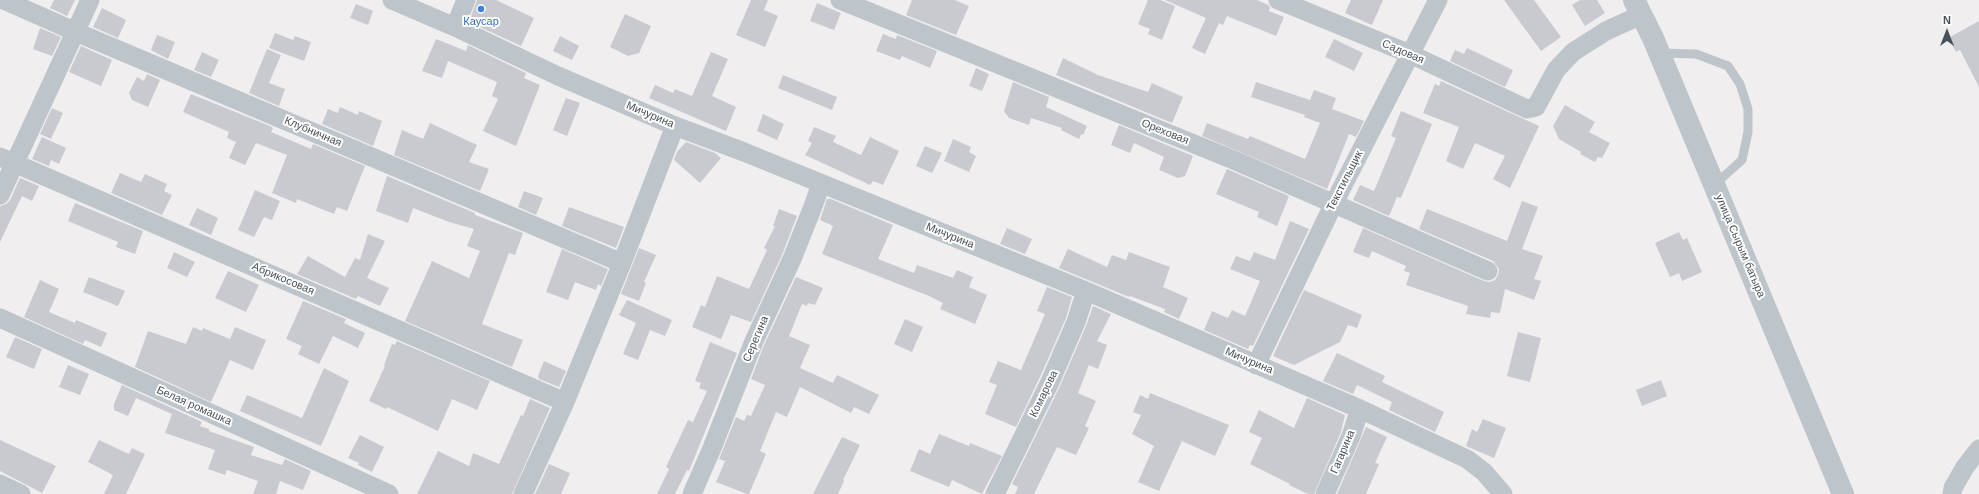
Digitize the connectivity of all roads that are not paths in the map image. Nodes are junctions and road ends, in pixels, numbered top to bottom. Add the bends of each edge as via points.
1 (4, 0) edge
2 (90, 0) edge
3 (392, 0) edge
4 (466, 0) edge
5 (840, 0) edge
6 (1278, 0) edge
7 (1438, 0) edge
8 (1637, 7) edge
9 (454, 27) junction
10 (76, 32) junction
11 (1659, 53) junction
12 (1410, 54) junction
13 (675, 126) junction
14 (7, 160) edge
15 (821, 184) junction
16 (1714, 185) junction
17 (0, 195) edge
18 (1334, 203) junction
19 (622, 264) junction
20 (1488, 271) dead end
21 (1086, 291) junction
22 (0, 318) edge
23 (1256, 364) junction
24 (565, 402) junction
25 (1360, 409) junction
26 (1979, 448) edge
27 (0, 484) edge
28 (1501, 491) edge
29 (21, 494) edge
30 (389, 494) edge
31 (523, 494) edge
32 (692, 494) edge
33 (995, 494) edge
34 (1325, 494) edge
35 (1843, 494) edge
36 (1952, 494) edge

1 - 10 street, Клубничная
2 - 10 street
3 - 9 street, Мичурина
4 - 9 street
5 - 18 street, Ореховая
6 - 12 street, Садовая
7 - 12 street, Текстильщик
8 - 11 street, улица Сырым батыра
8 - 12 street, Садовая via 1573,52 1556,70 1536,107 1527,109
9 - 13 street, Мичурина via 558,76
10 - 14 street
10 - 19 street, Клубничная
11 - 16 street, улица Сырым батыра
11 - 16 lane via 1696,54 1728,66 1740,84 1748,109 1748,132 1742,160
12 - 18 street, Текстильщик
13 - 15 street, Мичурина
13 - 19 street
14 - 17 street
14 - 24 street, Абрикосовая
15 - 21 street, Мичурина
15 - 32 street, Серегина via 792,259 754,341
16 - 35 street, улица Сырым батыра
18 - 20 street, Ореховая
18 - 23 street, Текстильщик
19 - 24 street
21 - 23 street, Мичурина
21 - 33 street, Комарова via 1076,322 1050,382
22 - 30 street, Белая ромашка
23 - 25 street, Мичурина
24 - 31 street
25 - 28 street, Мичурина via 1467,459 1484,472
25 - 34 street, Гагарина
26 - 36 street via 1965,467
27 - 29 street

